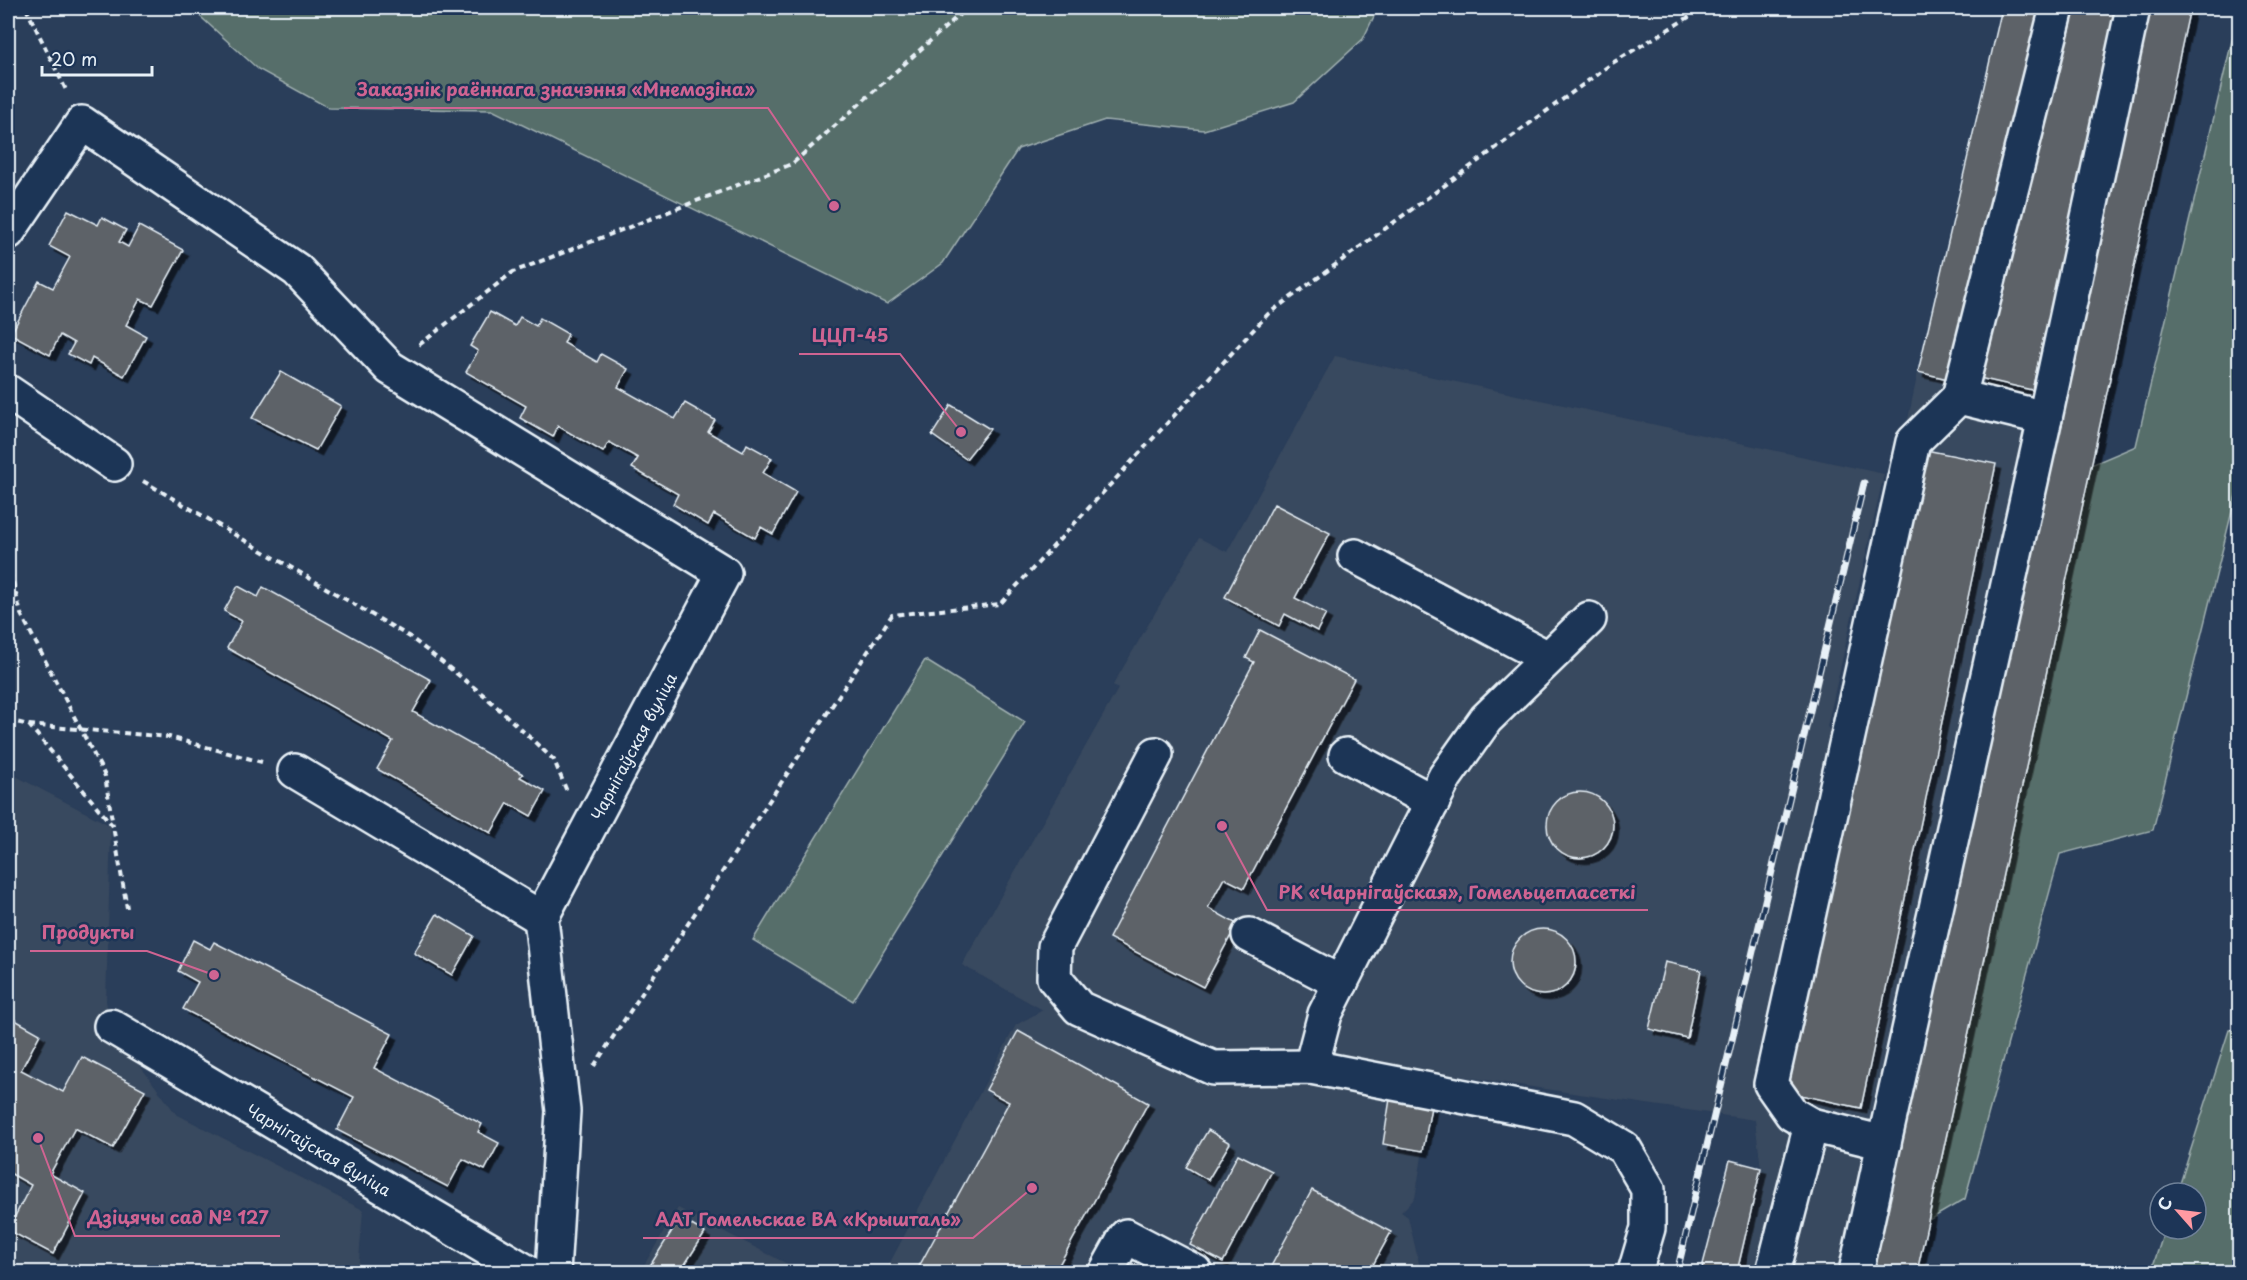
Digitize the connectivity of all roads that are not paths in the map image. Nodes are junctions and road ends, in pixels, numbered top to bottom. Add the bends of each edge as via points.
1 (2057, 8) edge
2 (2133, 8) edge
3 (8, 232) edge
4 (8, 392) edge
5 (1959, 397) junction
6 (2045, 418) junction
7 (114, 464) road end
8 (1355, 556) dead end
9 (1589, 619) dead end
10 (1548, 658) junction
11 (1156, 754) dead end
12 (1346, 755) dead end
13 (295, 771) road end
14 (1432, 802) junction
15 (541, 918) junction
16 (1249, 935) dead end
17 (1341, 983) junction
18 (111, 1026) dead end
19 (1311, 1067) junction
20 (1811, 1125) junction
21 (1884, 1143) junction
22 (527, 1272) edge
23 (553, 1272) edge
24 (1106, 1272) edge
25 (1195, 1272) edge
26 (1635, 1272) edge
27 (1773, 1272) edge
28 (1856, 1272) edge

1 - 5 street
2 - 6 street
3 - 15 street, Чарнігаўская вуліца via 82,123 297,270 390,368 724,573
4 - 7 street
5 - 6 street
5 - 20 street via 1913,442 1771,1084 1792,1114
6 - 21 street
8 - 10 street
9 - 10 street
10 - 14 street via 1486,719
11 - 19 street via 1055,947 1054,978 1080,1008 1213,1068
12 - 14 street
13 - 15 street
14 - 17 street
15 - 23 street via 563,1112
16 - 17 street
17 - 19 street via 1325,1014
18 - 22 street, Чарнігаўская вуліца
19 - 26 street via 1574,1118 1624,1148 1648,1189 1648,1228
20 - 21 street
20 - 27 street
21 - 28 street
24 - 25 street via 1126,1236

